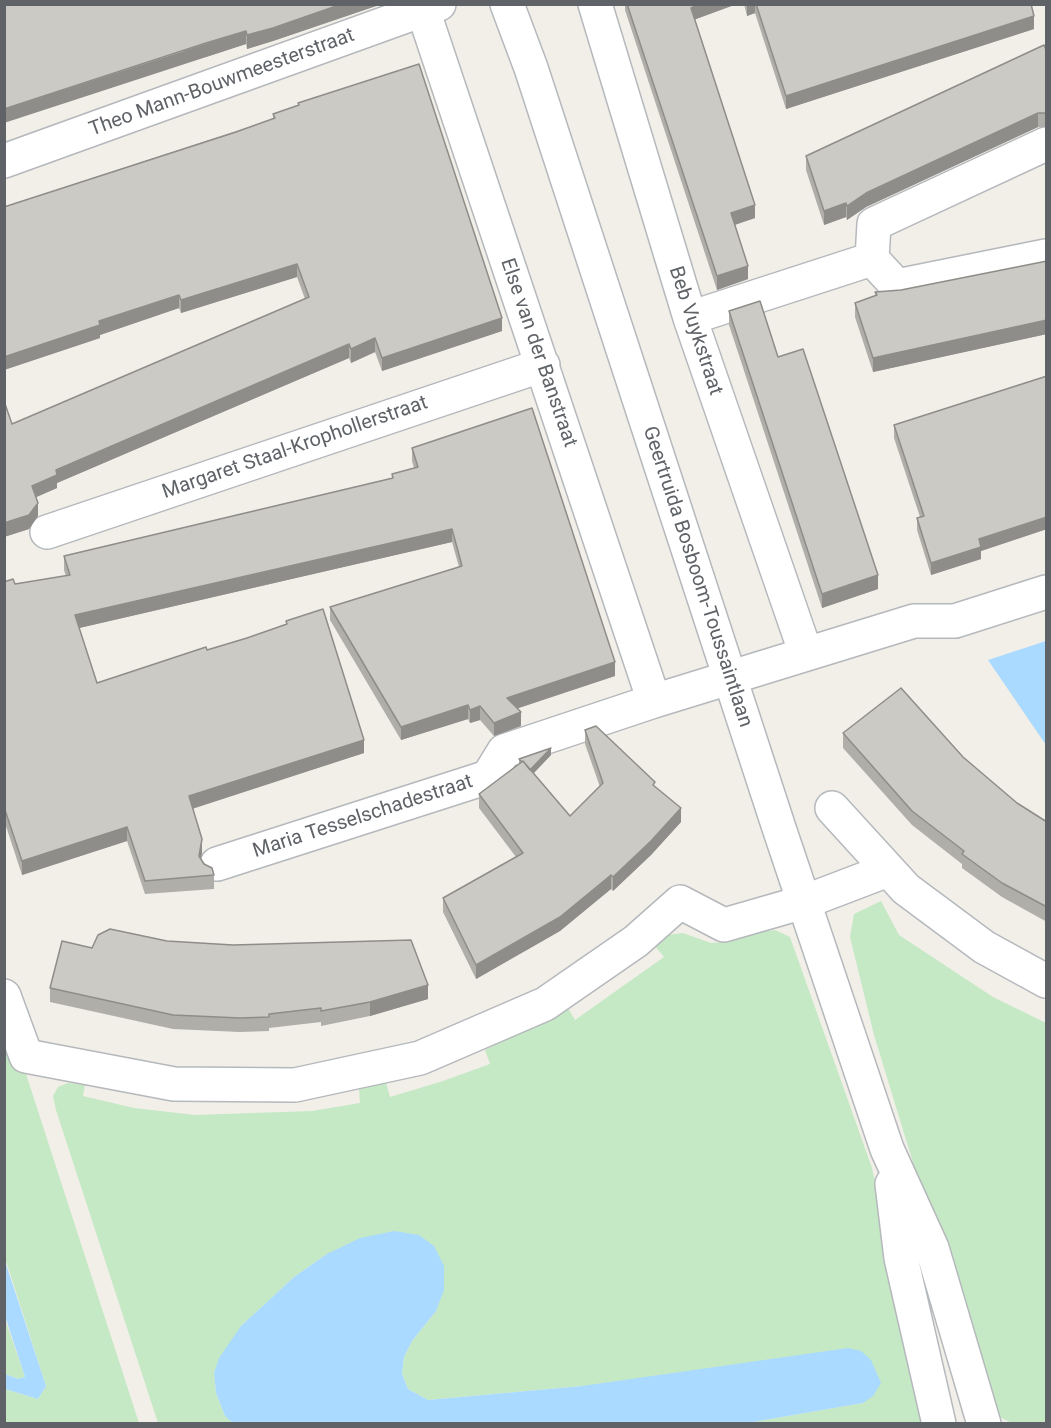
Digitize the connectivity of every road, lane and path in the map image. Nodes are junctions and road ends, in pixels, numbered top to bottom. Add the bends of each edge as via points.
1 (507, 4) edge
2 (594, 4) edge
3 (428, 7) edge
4 (1047, 144) edge
5 (4, 161) edge
6 (1047, 256) edge
7 (872, 259) junction
8 (690, 318) junction
9 (543, 365) junction
10 (47, 532) dead end
11 (1047, 592) edge
12 (806, 654) junction
13 (730, 678) junction
14 (654, 701) junction
15 (832, 808) dead end
16 (217, 864) dead end
17 (888, 870) junction
18 (804, 902) junction
19 (1047, 981) edge
20 (4, 996) edge
21 (887, 1149) junction
22 (939, 1424) edge
23 (984, 1424) edge

1 - 13 street, Geertruida Bosboom-Toussaintlaan via 535,79
2 - 8 street, Beb Vuykstraat
3 - 5 street, Theo Mann-Bouwmeesterstraat
3 - 9 street, Else van der Banstraat
4 - 7 street via 874,224
6 - 7 street via 897,286
7 - 8 street
8 - 12 street, Beb Vuykstraat
9 - 10 street, Margaret Staal-Krophollerstraat
9 - 14 street, Else van der Banstraat
11 - 12 street, Maria Tesselschadestraat via 955,621 914,621
12 - 13 street, Maria Tesselschadestraat
13 - 14 street, Maria Tesselschadestraat
13 - 18 street, Geertruida Bosboom-Toussaintlaan
14 - 16 street, Maria Tesselschadestraat via 504,751 488,777
15 - 17 street
17 - 18 street
17 - 19 street via 906,889 984,947
18 - 20 street via 724,925 680,902 636,942 545,1004 420,1058 295,1085 174,1084 26,1056
18 - 21 street, Geertruida Bosboom-Toussaintlaan
21 - 22 street, Geertruida Bosboom-Toussaintlaan via 901,1258
21 - 23 street, Geertruida Bosboom-Toussaintlaan via 932,1248

